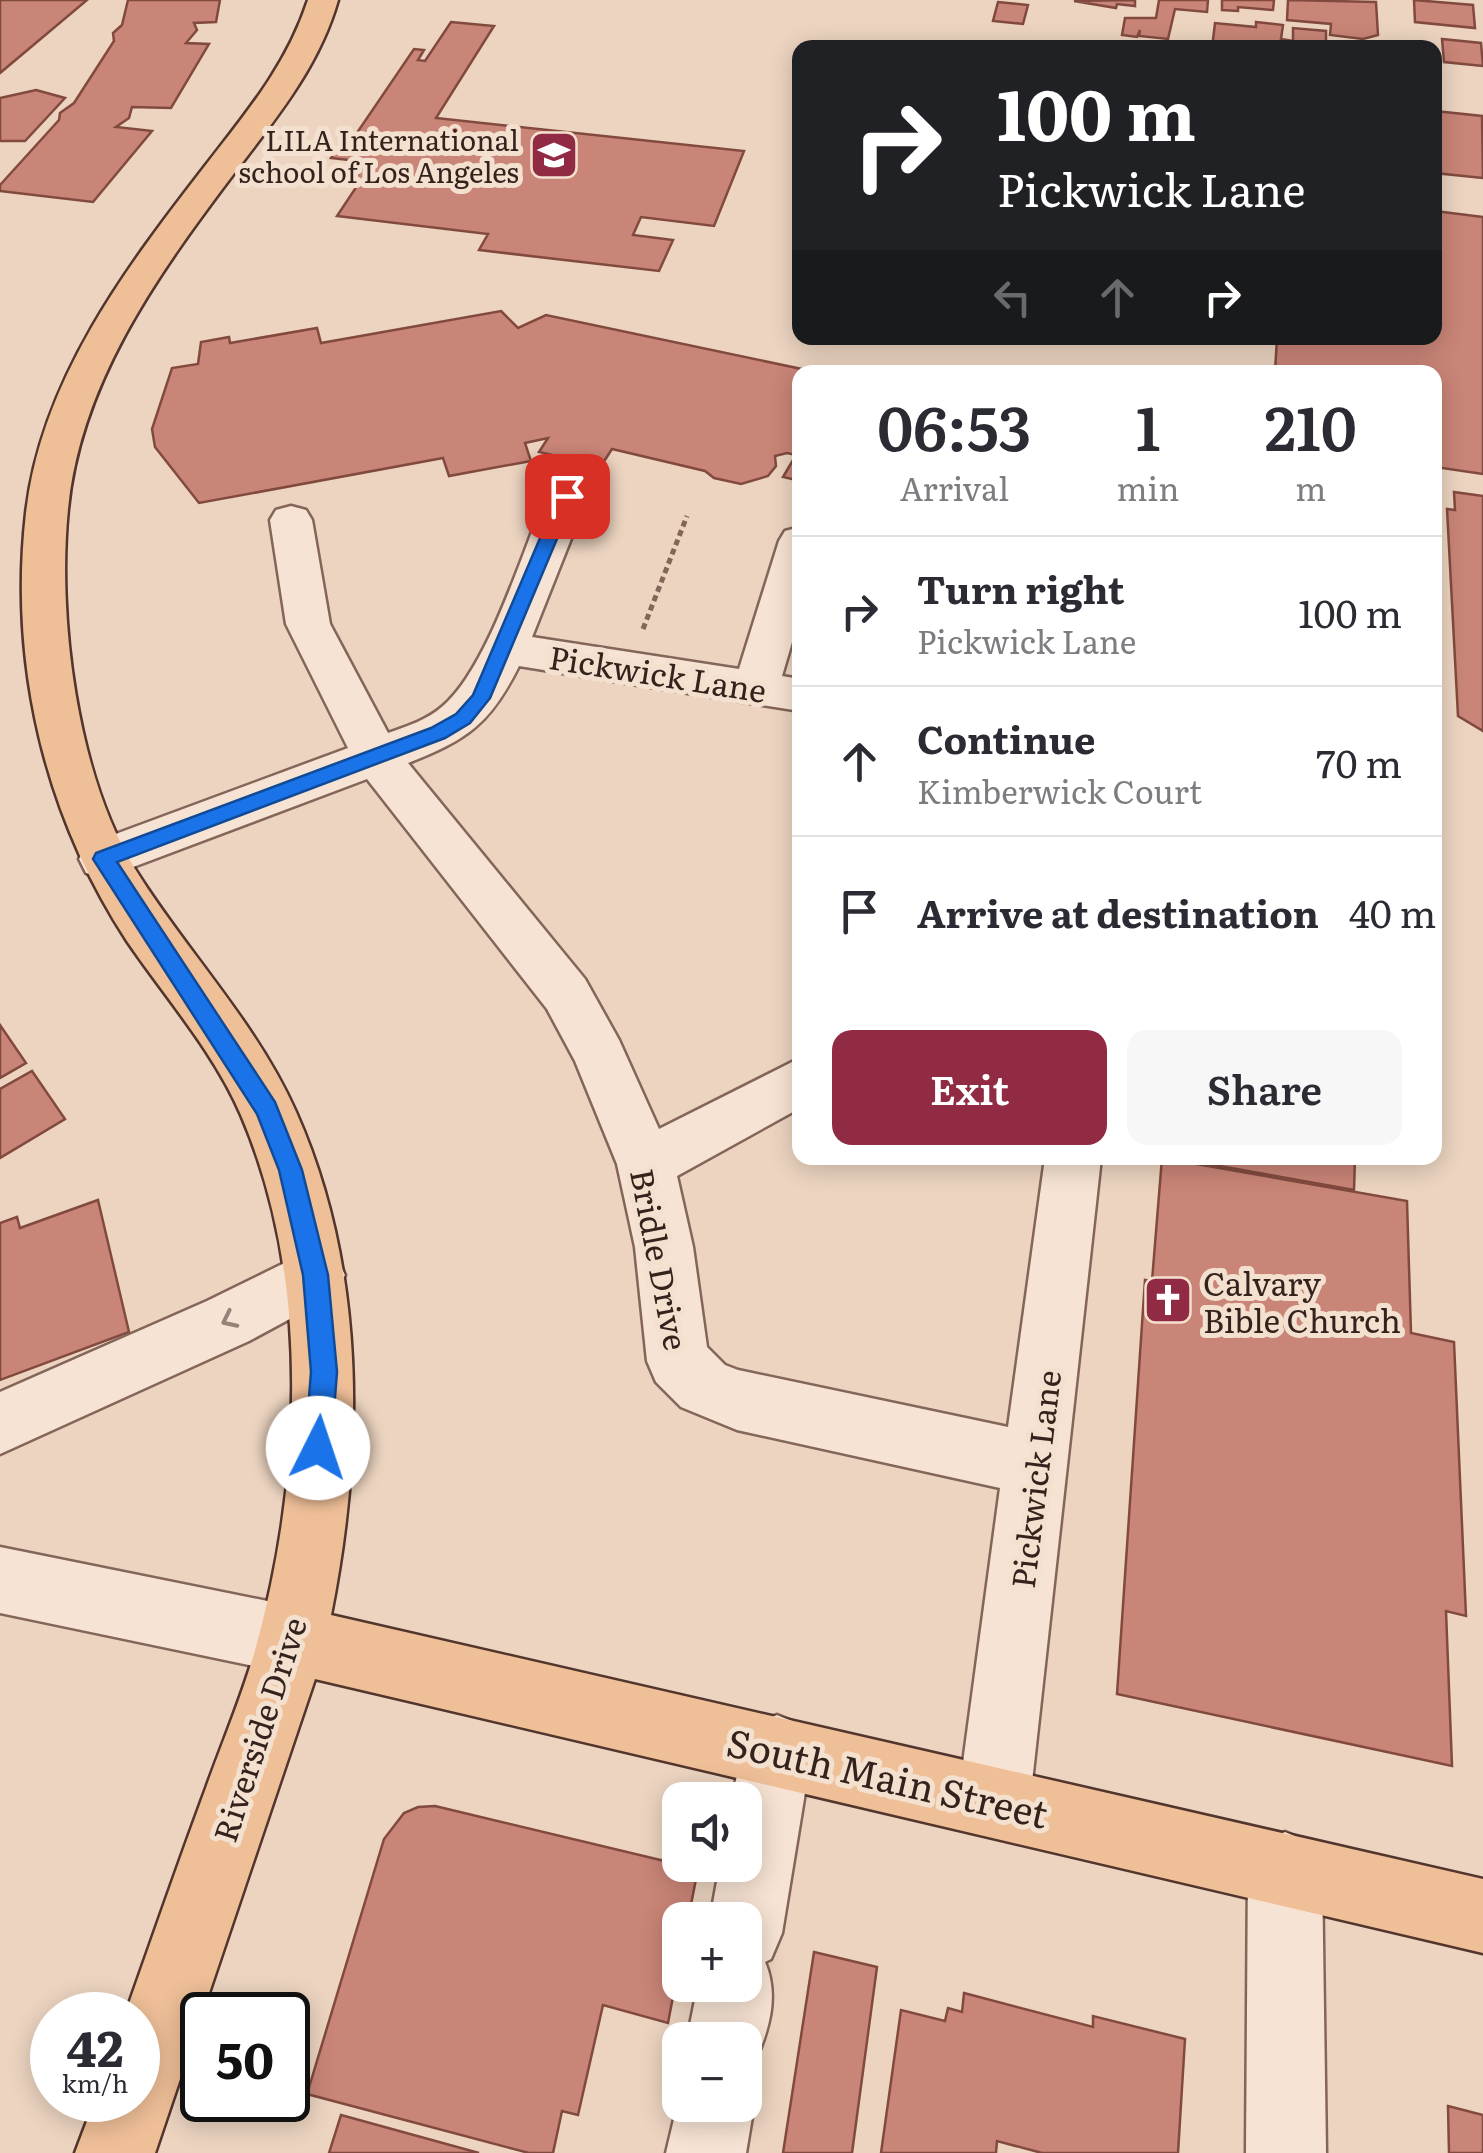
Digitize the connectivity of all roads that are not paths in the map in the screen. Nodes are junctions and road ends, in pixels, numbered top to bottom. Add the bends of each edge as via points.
1 (323, 0) edge
2 (567, 496) dead end
3 (292, 520) dead end
4 (792, 596) edge
5 (504, 648) junction
6 (778, 691) edge
7 (376, 756) junction
8 (104, 859) junction
9 (792, 1085) edge
10 (646, 1164) junction
11 (1072, 1165) edge
12 (316, 1275) junction
13 (0, 1423) edge
14 (1038, 1465) junction
15 (0, 1580) edge
16 (292, 1640) junction
17 (777, 1750) junction
18 (994, 1800) junction
19 (1285, 1870) junction
20 (750, 1902) edge
21 (1483, 1916) edge
22 (160, 2026) edge
23 (126, 2122) edge
24 (712, 2122) edge
25 (115, 2153) edge
26 (706, 2153) edge
27 (1286, 2153) edge

1 - 8 main road, Riverside Drive via 298,66 110,326 62,439 48,502 42,601 80,798
2 - 5 street
3 - 7 street, Bridle Drive via 308,624
4 - 6 street
5 - 6 street, Pickwick Lane
5 - 7 street, Pickwick Lane via 463,718
7 - 8 street, Pickwick Lane
7 - 10 street, Bridle Drive via 566,994
8 - 12 main road, Riverside Drive via 267,1110
9 - 10 street
10 - 14 street, Bridle Drive via 678,1360 704,1386 737,1400
11 - 14 street, Pickwick Lane
12 -> 13 street
12 - 16 main road, Riverside Drive via 324,1372 312,1523
14 - 18 street, Pickwick Lane
15 - 16 street
16 - 17 main road, South Main Street
16 - 22 main road, Riverside Drive
17 - 18 main road, South Main Street
17 - 20 street
18 - 19 main road, South Main Street
19 - 21 main road, South Main Street
19 - 27 street
23 - 25 main road
24 - 26 street

